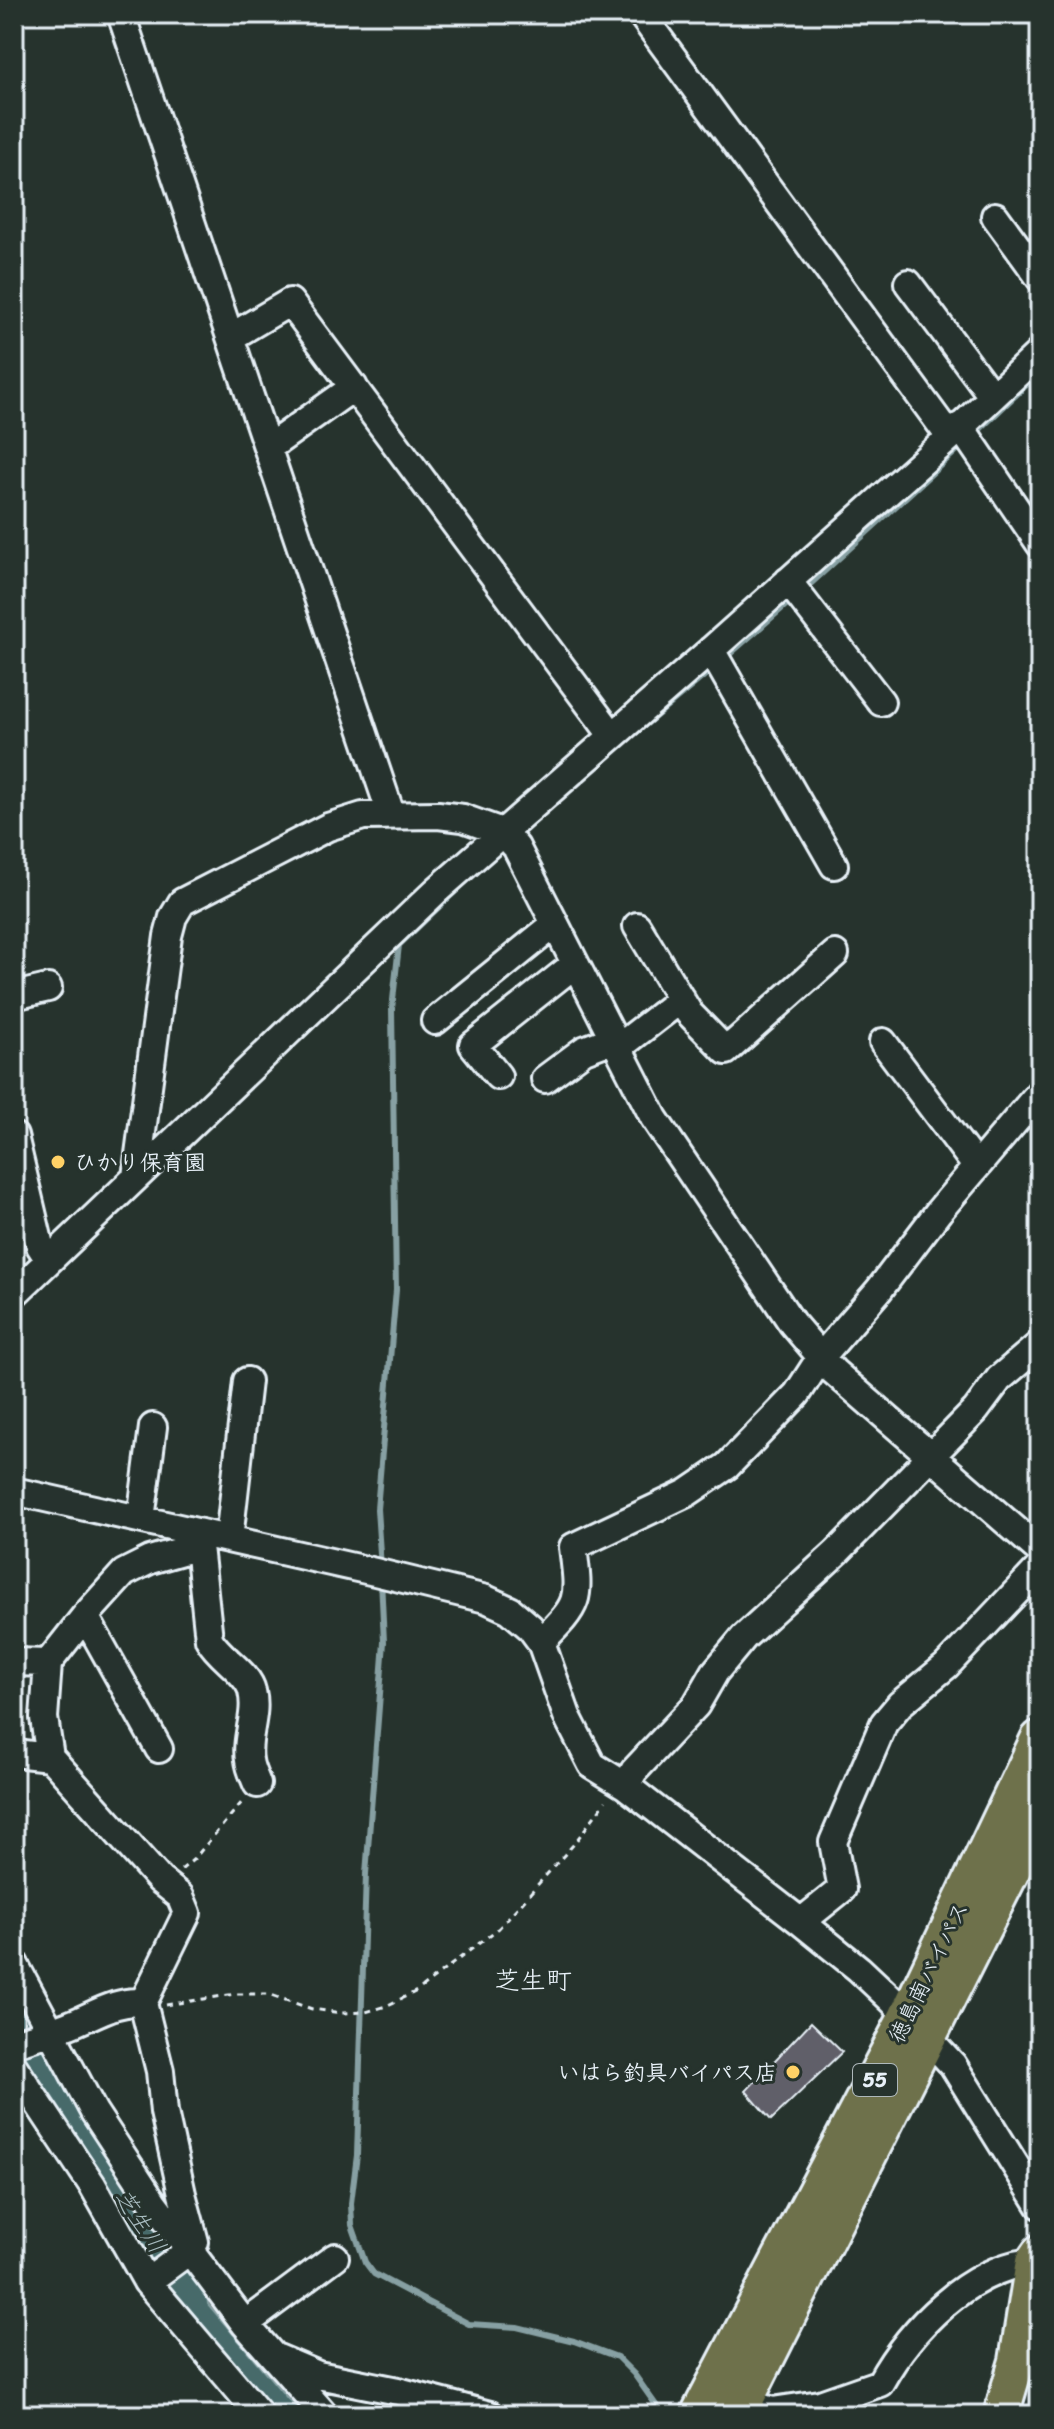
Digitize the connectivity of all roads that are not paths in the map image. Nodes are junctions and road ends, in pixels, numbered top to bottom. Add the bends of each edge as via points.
1 (121, 14) edge
2 (641, 14) edge
3 (995, 216) dead end
4 (1040, 278) edge
5 (908, 283) dead end
6 (231, 337) junction
7 (1040, 352) edge
8 (354, 387) junction
9 (992, 396) junction
10 (962, 436) junction
11 (268, 448) junction
12 (1040, 544) edge
13 (795, 589) junction
14 (717, 659) junction
15 (881, 702) dead end
16 (612, 735) junction
17 (391, 814) junction
18 (509, 839) junction
19 (834, 865) dead end
20 (555, 924) junction
21 (637, 926) dead end
22 (835, 954) dead end
23 (575, 964) junction
24 (48, 988) dead end
25 (14, 996) edge
26 (681, 999) junction
27 (435, 1021) dead end
28 (883, 1042) dead end
29 (615, 1044) junction
30 (498, 1076) dead end
31 (545, 1079) dead end
32 (1040, 1092) edge
33 (14, 1136) edge
34 (976, 1166) junction
35 (136, 1177) junction
36 (49, 1260) junction
37 (14, 1294) edge
38 (1040, 1344) edge
39 (821, 1357) junction
40 (247, 1381) dead end
41 (153, 1427) dead end
42 (932, 1456) junction
43 (14, 1491) edge
44 (141, 1519) junction
45 (229, 1539) junction
46 (200, 1540) junction
47 (1040, 1551) edge
48 (1040, 1567) edge
49 (85, 1616) junction
50 (541, 1642) junction
51 (14, 1662) edge
52 (48, 1663) junction
53 (1040, 1740) edge
54 (159, 1749) dead end
55 (14, 1753) edge
56 (50, 1757) junction
57 (622, 1783) junction
58 (257, 1784) road end
59 (1040, 1811) edge
60 (801, 1922) junction
61 (14, 1963) edge
62 (143, 2003) junction
63 (917, 2027) junction
64 (49, 2032) junction
65 (14, 2043) edge
66 (14, 2067) edge
67 (1040, 2205) edge
68 (186, 2253) junction
69 (335, 2257) dead end
70 (1036, 2257) edge
71 (151, 2279) junction
72 (245, 2324) junction
73 (273, 2357) junction
74 (740, 2408) edge
75 (260, 2415) edge
76 (325, 2415) edge
77 (490, 2415) edge
78 (700, 2415) edge
79 (1001, 2415) edge

1 - 6 street
2 - 10 street
3 - 4 street
5 - 9 street
6 - 8 street via 290,302
6 - 11 street
7 - 9 street
8 - 11 street
8 - 16 street
9 - 10 street
10 - 12 street
10 - 13 street
11 - 17 street
13 - 14 street
13 - 15 street
14 - 16 street
14 - 19 street
16 - 18 street
17 - 18 street via 463,818
17 - 35 street via 328,827 182,902 168,936
18 - 20 street
18 - 35 street via 436,891
20 - 23 street
20 - 27 street
21 - 26 street
22 - 26 street via 726,1051
23 - 29 street
23 - 30 street via 473,1045
24 - 25 street
26 - 29 street
28 - 34 street
29 - 31 street via 584,1050
29 - 39 street via 654,1118 792,1323
32 - 34 street
33 - 36 street via 40,1246
34 - 39 street
35 - 36 street
36 - 37 street
38 - 42 street via 999,1379
39 - 42 street
39 - 50 street via 797,1394 727,1466 687,1493 573,1547 577,1598
40 - 45 street
41 - 44 street
42 - 47 street
42 - 57 street via 744,1637 696,1705
43 - 44 street
44 - 46 street
45 - 46 street
45 - 50 street via 486,1599 510,1610
46 - 49 street via 124,1573
46 - 58 street via 209,1639 252,1688 248,1758
48 - 60 street via 884,1723 833,1842 842,1889
49 - 52 street
49 - 54 street
50 - 57 street via 592,1765
51 - 52 street
52 - 56 street via 44,1718
53 - 63 highway, 徳島南バイパス / 55
55 - 56 street
56 - 62 street via 180,1896 187,1913
57 - 60 street
59 - 63 highway, 徳島南バイパス / 55
60 - 63 street via 859,1969
61 - 64 street
62 - 64 street via 104,2010
62 - 68 street via 195,2242
63 - 67 street via 953,2065
63 - 74 highway, 徳島南バイパス / 55
63 - 78 highway, 徳島南バイパス / 55
64 - 65 street
64 - 68 street
66 - 71 street
68 - 71 street
68 - 72 street
69 - 72 street
70 - 74 street via 979,2277 964,2288 916,2333 880,2383 820,2404 772,2411
70 - 79 main road
71 - 75 street
72 - 73 street
73 - 76 street
73 - 77 street via 318,2375

